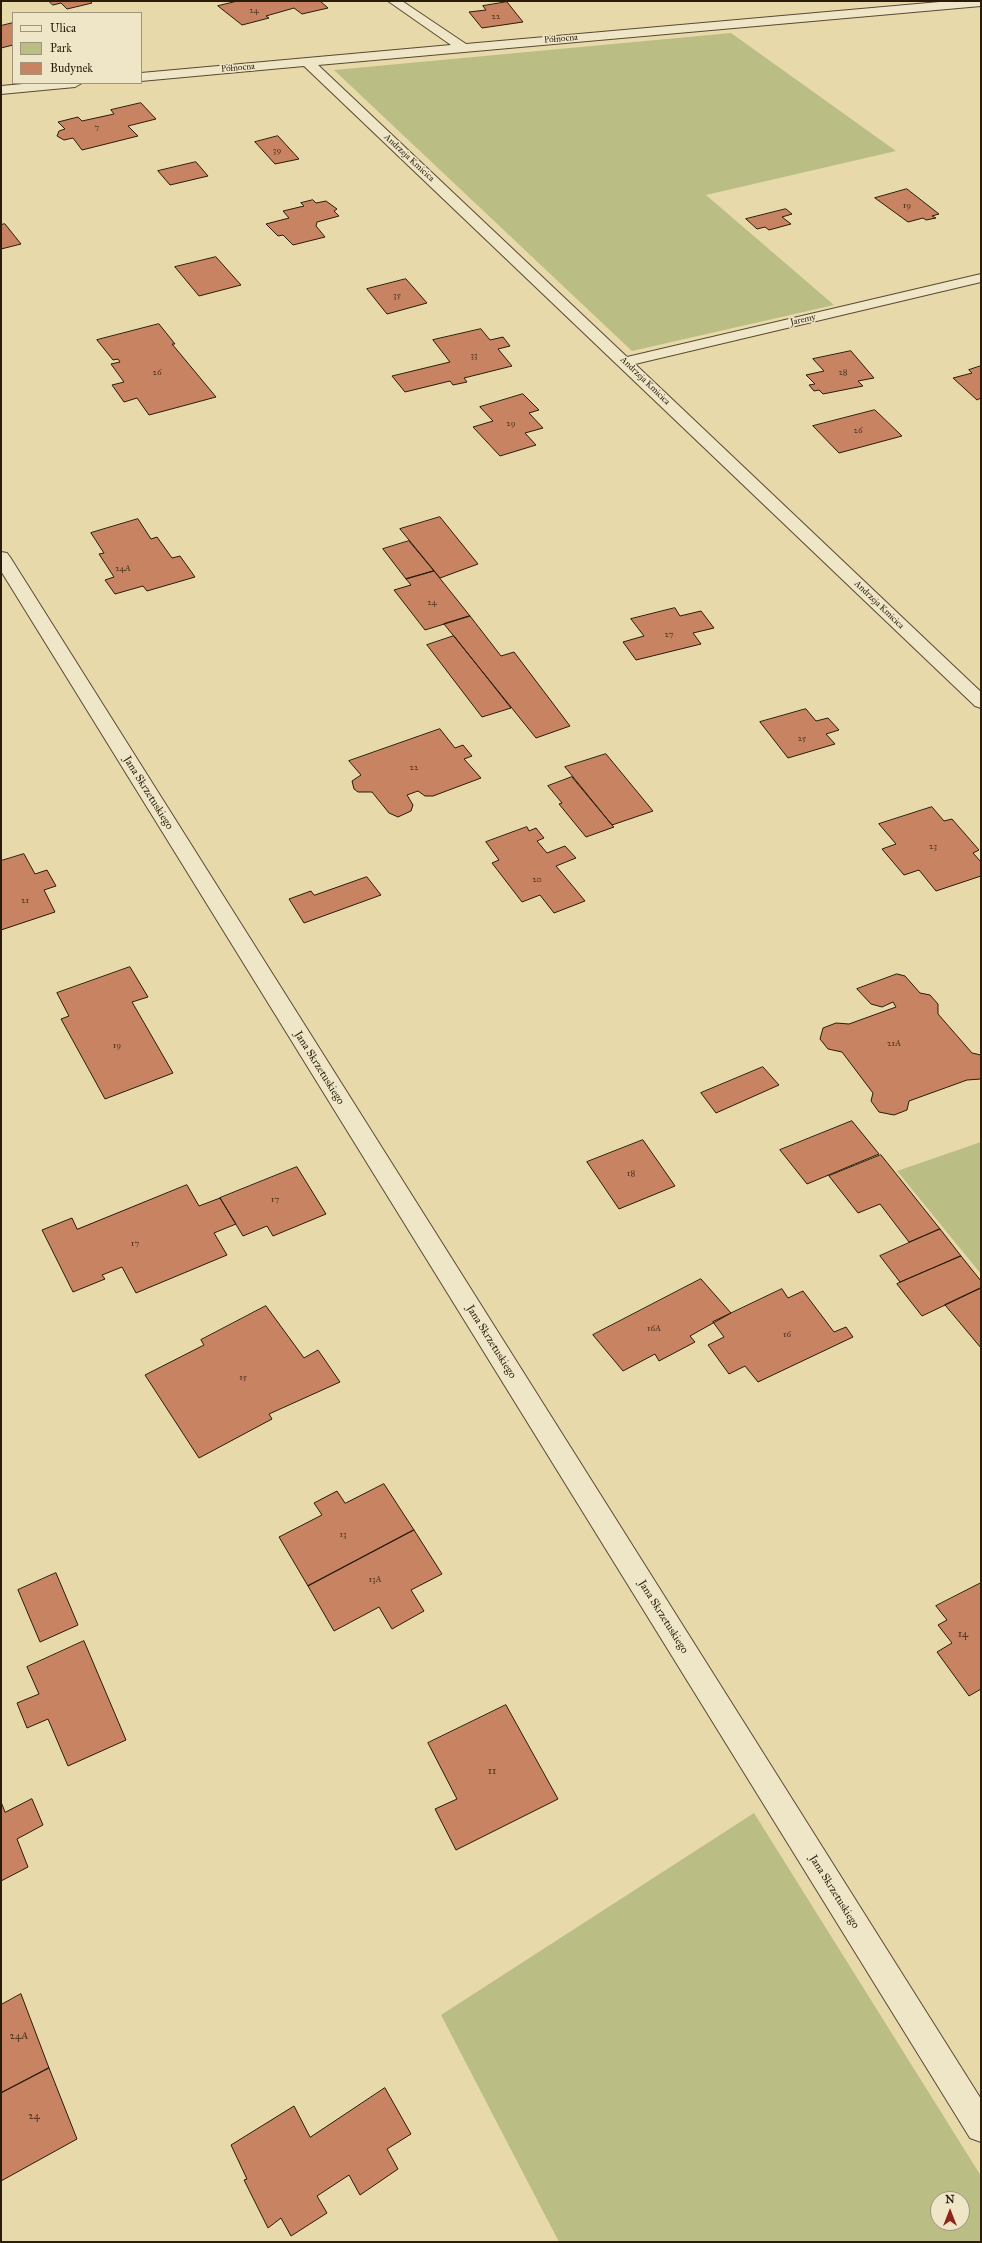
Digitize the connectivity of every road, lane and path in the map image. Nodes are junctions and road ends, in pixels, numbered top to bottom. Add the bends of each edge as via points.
1 (394, 1) edge
2 (981, 2) edge
3 (462, 47) junction
4 (307, 62) junction
5 (142, 77) edge
6 (64, 84) edge
7 (1, 90) edge
8 (981, 278) edge
9 (625, 362) junction
10 (1, 557) edge
11 (981, 702) edge
12 (981, 2128) edge

1 - 3 street
2 - 3 street, Północna
3 - 4 street, Północna
4 - 5 street, Północna
4 - 9 street, Andrzeja Kmicica
6 - 7 street
8 - 9 street, Jaremy
9 - 11 street, Andrzeja Kmicica
10 - 12 street, Jana Skrzetuskiego

